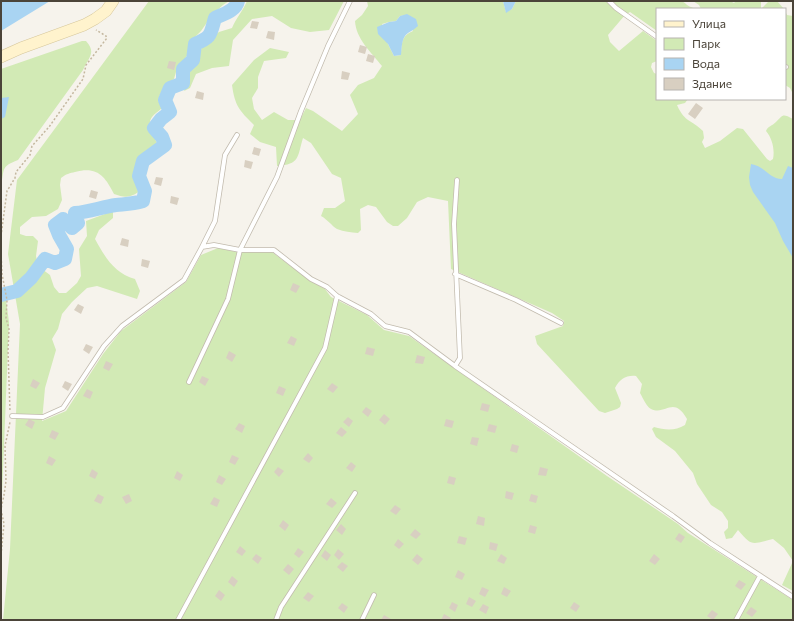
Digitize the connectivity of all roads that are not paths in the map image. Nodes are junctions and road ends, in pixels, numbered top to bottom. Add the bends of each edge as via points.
1 (113, 1) edge
2 (350, 1) edge
3 (609, 1) edge
4 (656, 36) edge
5 (1, 57) edge
6 (237, 135) dead end
7 (457, 180) dead end
8 (202, 247) junction
9 (240, 250) junction
10 (456, 274) junction
11 (337, 296) junction
12 (561, 323) dead end
13 (455, 366) junction
14 (189, 382) dead end
15 (11, 417) road end
16 (355, 493) dead end
17 (760, 576) junction
18 (374, 595) dead end
19 (793, 597) edge
20 (178, 620) edge
21 (276, 620) edge
22 (362, 620) edge
23 (736, 620) edge

1 - 5 street via 106,11 92,21
2 - 9 lane via 300,111 277,177
3 - 4 lane
6 - 8 lane via 225,155 214,221
7 - 10 lane via 454,224
8 - 9 lane via 214,245
8 - 15 lane via 184,280 122,326 104,346 63,408 44,417
9 - 11 lane via 274,250
9 - 14 lane via 228,299
10 - 12 lane
10 - 13 lane via 460,358
11 - 13 lane via 371,314 385,326 410,332
11 - 20 lane via 325,348
13 - 17 lane
16 - 21 lane via 281,607
17 - 19 lane
17 - 23 lane
18 - 22 lane

